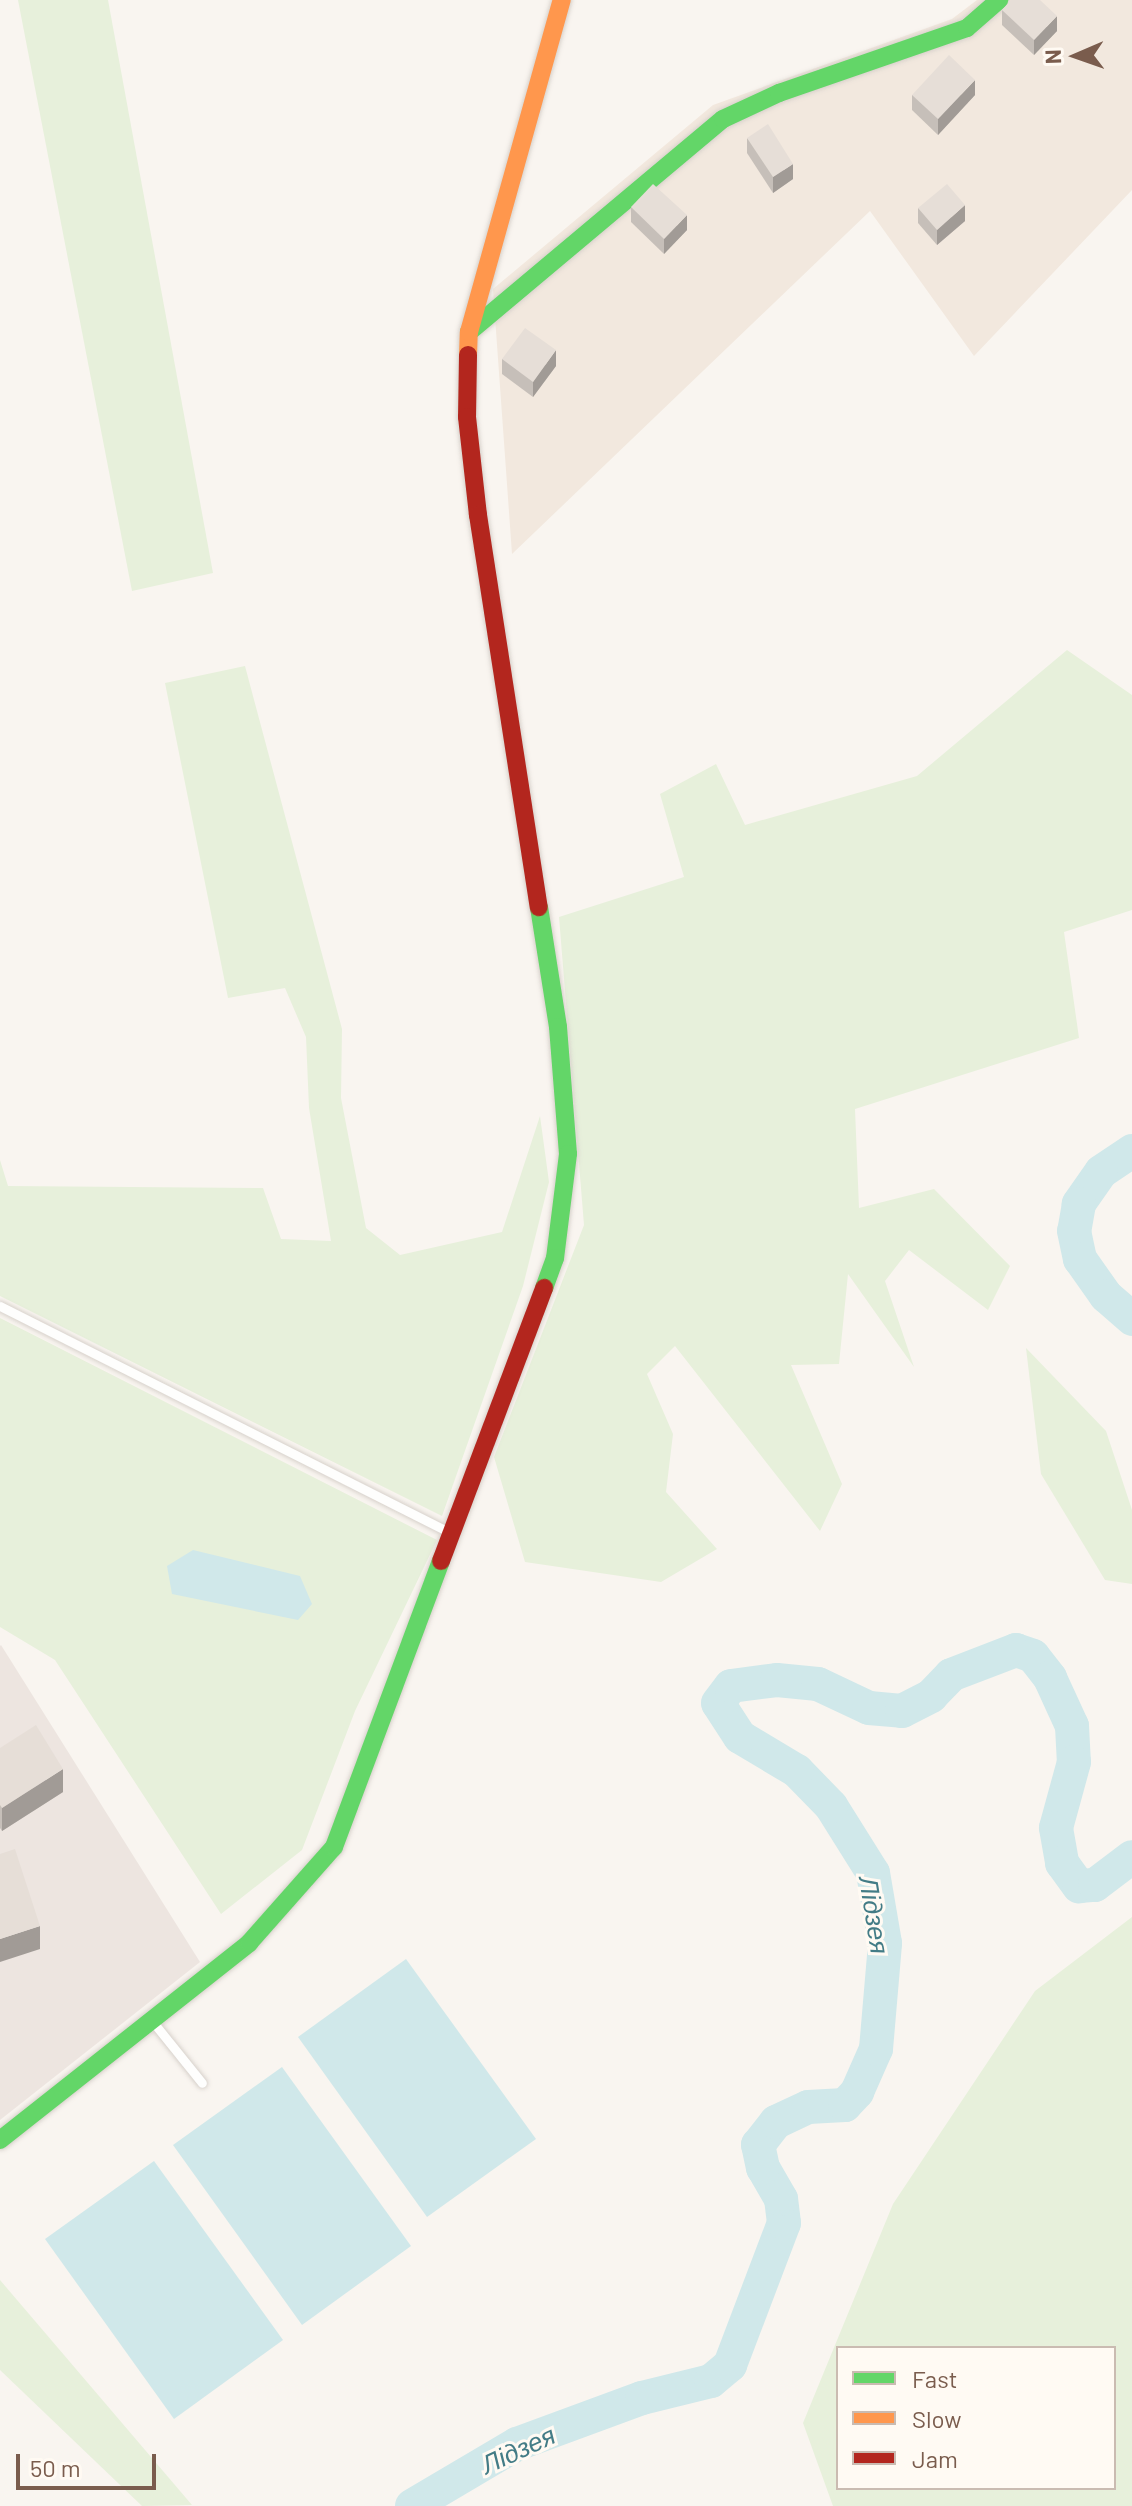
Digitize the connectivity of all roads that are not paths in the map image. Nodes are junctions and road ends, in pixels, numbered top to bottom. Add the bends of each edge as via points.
1 (562, 0) edge
2 (999, 0) edge
3 (469, 332) junction
4 (0, 1306) edge
5 (455, 1535) junction
6 (151, 2020) junction
7 (202, 2083) dead end
8 (0, 2140) edge

1 - 3 street
2 - 3 street via 967,28 779,93 723,119
3 - 5 street via 467,417 478,515 558,1027 568,1154 555,1258
4 - 5 lane
5 - 6 street via 334,1847 249,1943
6 - 7 lane
6 - 8 street

